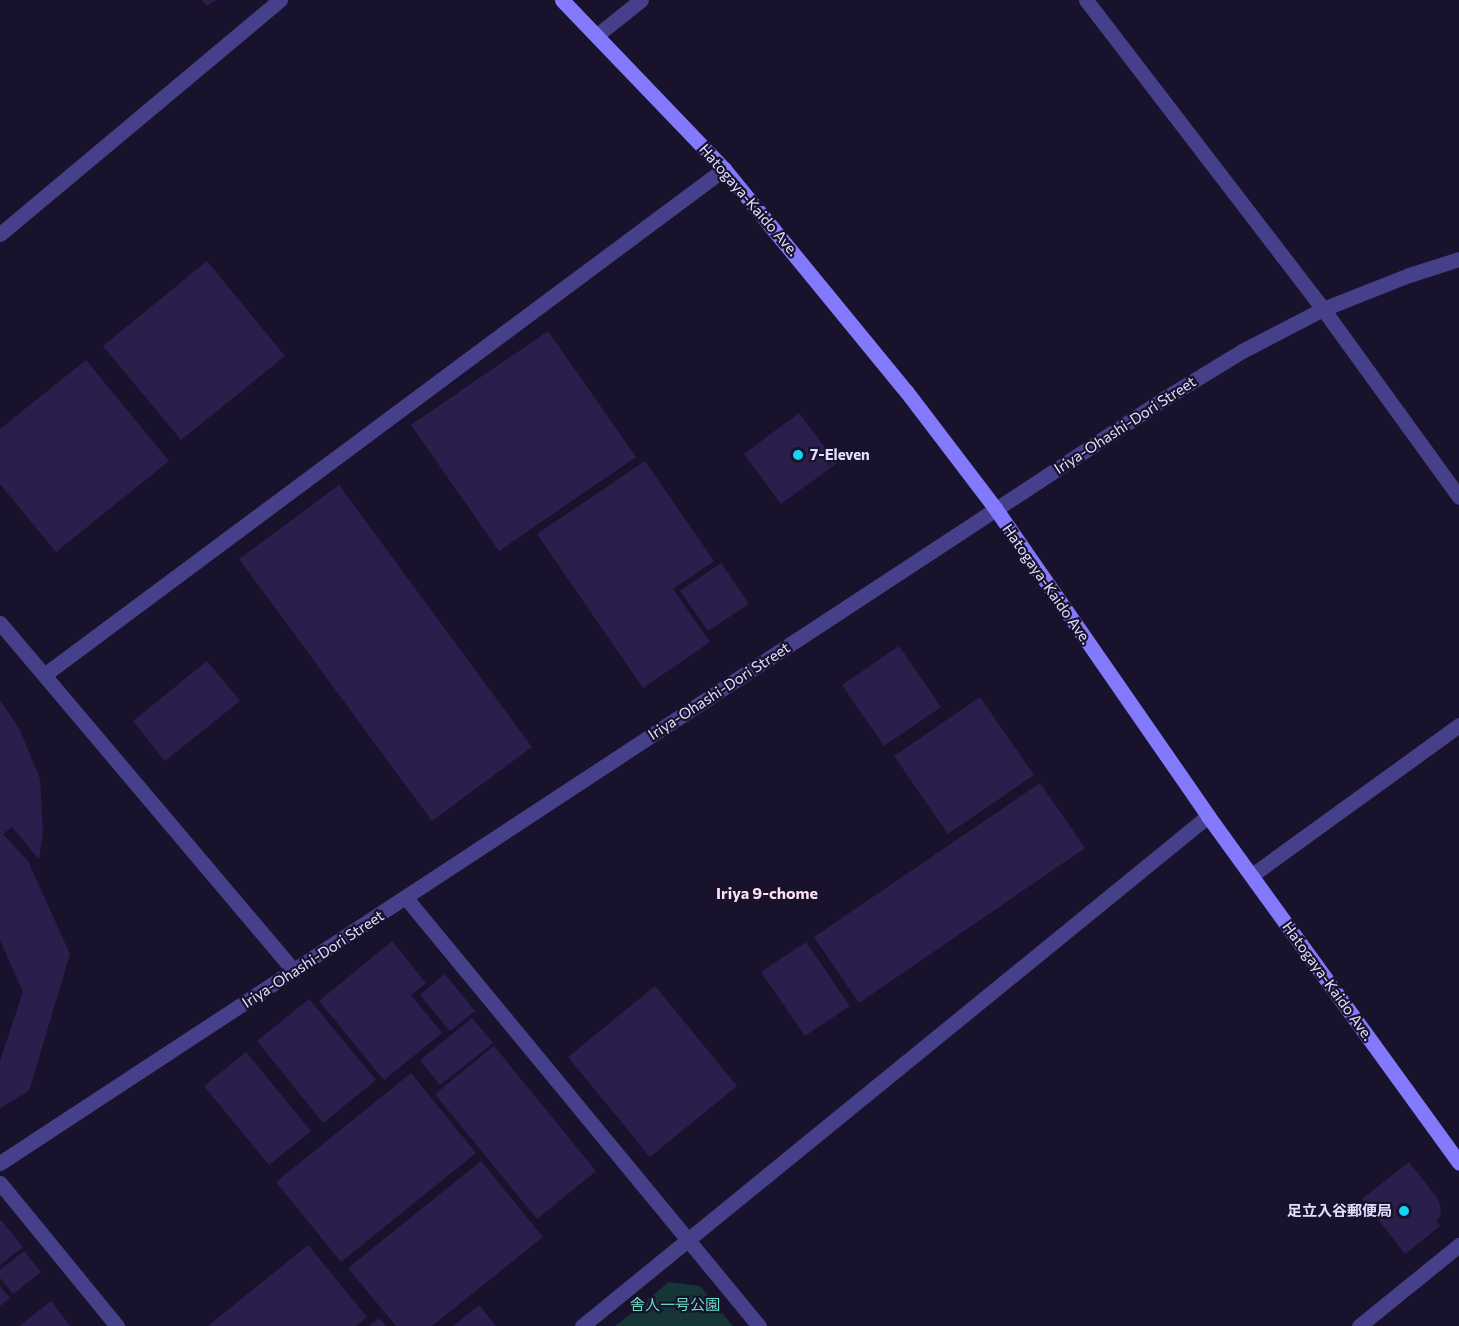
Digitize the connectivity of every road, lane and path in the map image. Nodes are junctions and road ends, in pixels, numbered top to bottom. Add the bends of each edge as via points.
1 (280, 0) edge
2 (562, 0) edge
3 (641, 0) edge
4 (1086, 0) edge
5 (597, 35) junction
6 (724, 169) junction
7 (0, 234) edge
8 (1459, 259) edge
9 (1323, 309) junction
10 (1459, 497) edge
11 (995, 508) junction
12 (0, 623) edge
13 (44, 675) junction
14 (1459, 725) edge
15 (1208, 816) junction
16 (1252, 876) junction
17 (406, 898) junction
18 (294, 971) junction
19 (0, 1163) edge
20 (1459, 1163) edge
21 (0, 1183) edge
22 (689, 1239) junction
23 (1459, 1245) edge
24 (117, 1326) edge
25 (582, 1326) edge
26 (759, 1326) edge
27 (1359, 1326) edge

1 - 7 street
2 - 5 main road, Hatogaya-Kaido Ave.
3 - 5 street
4 - 9 street
5 - 6 main road, Hatogaya-Kaido Ave.
6 - 11 main road, Hatogaya-Kaido Ave. via 847,316
6 - 13 street
8 - 9 street, Iriya-Ohashi-Dori Street
9 - 10 street
9 - 11 street, Iriya-Ohashi-Dori Street via 1242,351
11 - 15 main road, Hatogaya-Kaido Ave.
11 - 17 street, Iriya-Ohashi-Dori Street
12 - 13 street
13 - 18 street
14 - 16 street
15 - 16 main road, Hatogaya-Kaido Ave.
15 - 22 street
16 - 20 main road, Hatogaya-Kaido Ave.
17 - 18 street, Iriya-Ohashi-Dori Street
17 - 22 street
18 - 19 street, Iriya-Ohashi-Dori Street
21 - 24 street
22 - 25 street
22 - 26 street
23 - 27 street

